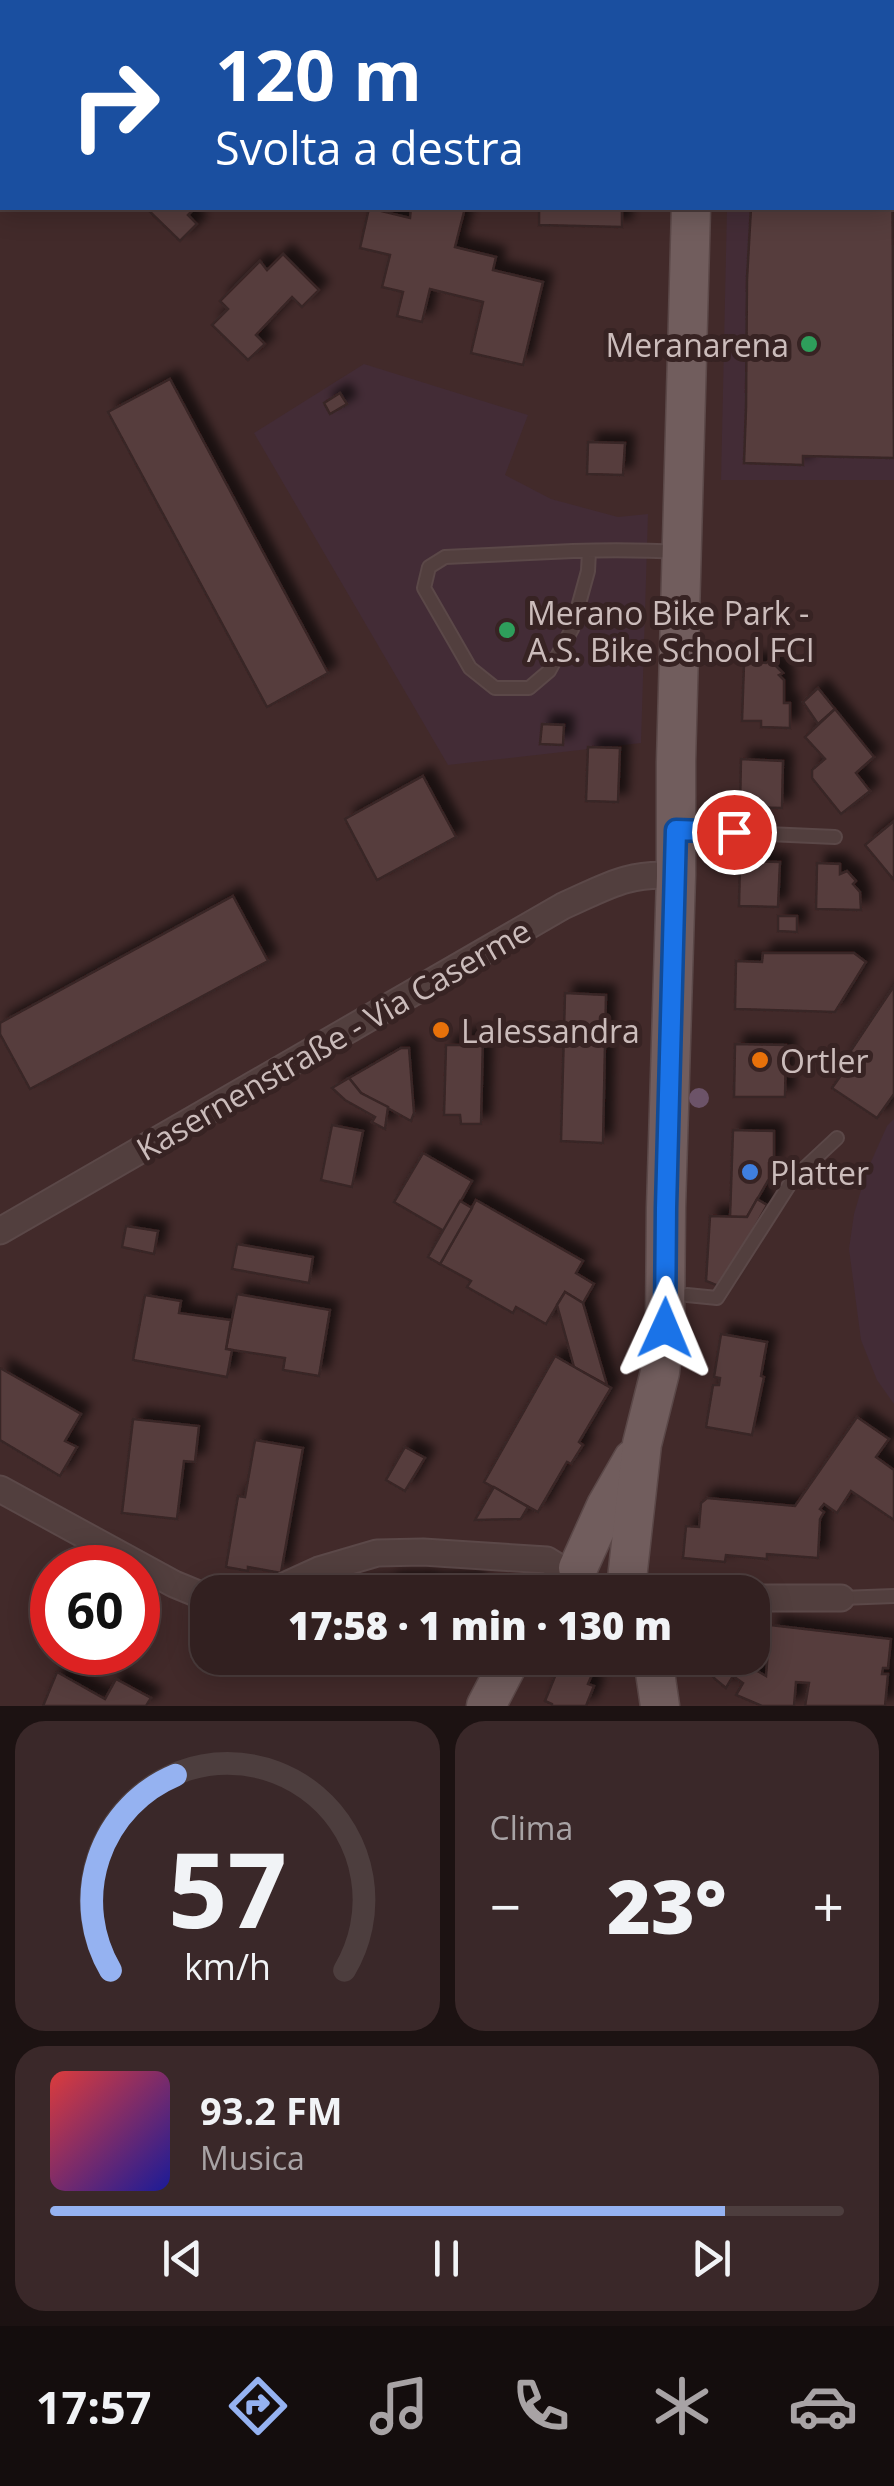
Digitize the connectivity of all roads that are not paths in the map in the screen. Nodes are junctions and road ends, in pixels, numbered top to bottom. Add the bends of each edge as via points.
1 (691, 210) edge
2 (589, 551) junction
3 (682, 552) junction
4 (676, 830) junction
5 (835, 837) dead end
6 (676, 876) junction
7 (837, 1138) dead end
8 (0, 1231) edge
9 (686, 1295) dead end
10 (642, 1444) junction
11 (0, 1490) edge
12 (307, 1575) edge
13 (563, 1575) edge
14 (569, 1575) edge
15 (573, 1575) edge
16 (612, 1575) edge
17 (629, 1575) edge
18 (190, 1591) edge
19 (894, 1596) edge
20 (770, 1598) edge
21 (842, 1598) joint
22 (502, 1675) edge
23 (656, 1675) edge
24 (665, 1704) edge
25 (486, 1706) edge

1 - 3 main road
2 - 2 lane via 445,558 429,567 424,588 470,668 496,688 529,688 550,671 572,629
2 - 3 lane
3 - 4 main road
4 - 5 lane
4 - 6 main road
6 - 8 street, Kasernenstraße - Via Caserme via 626,878 563,906
6 - 10 main road via 665,1328
7 - 9 lane via 793,1179 717,1298
10 - 14 main road
10 - 17 main road
11 - 18 street
12 - 13 street via 378,1553 424,1552 547,1560
15 - 16 main road via 588,1565
19 - 21 lane
20 - 21 street
22 - 25 main road
23 - 24 main road

